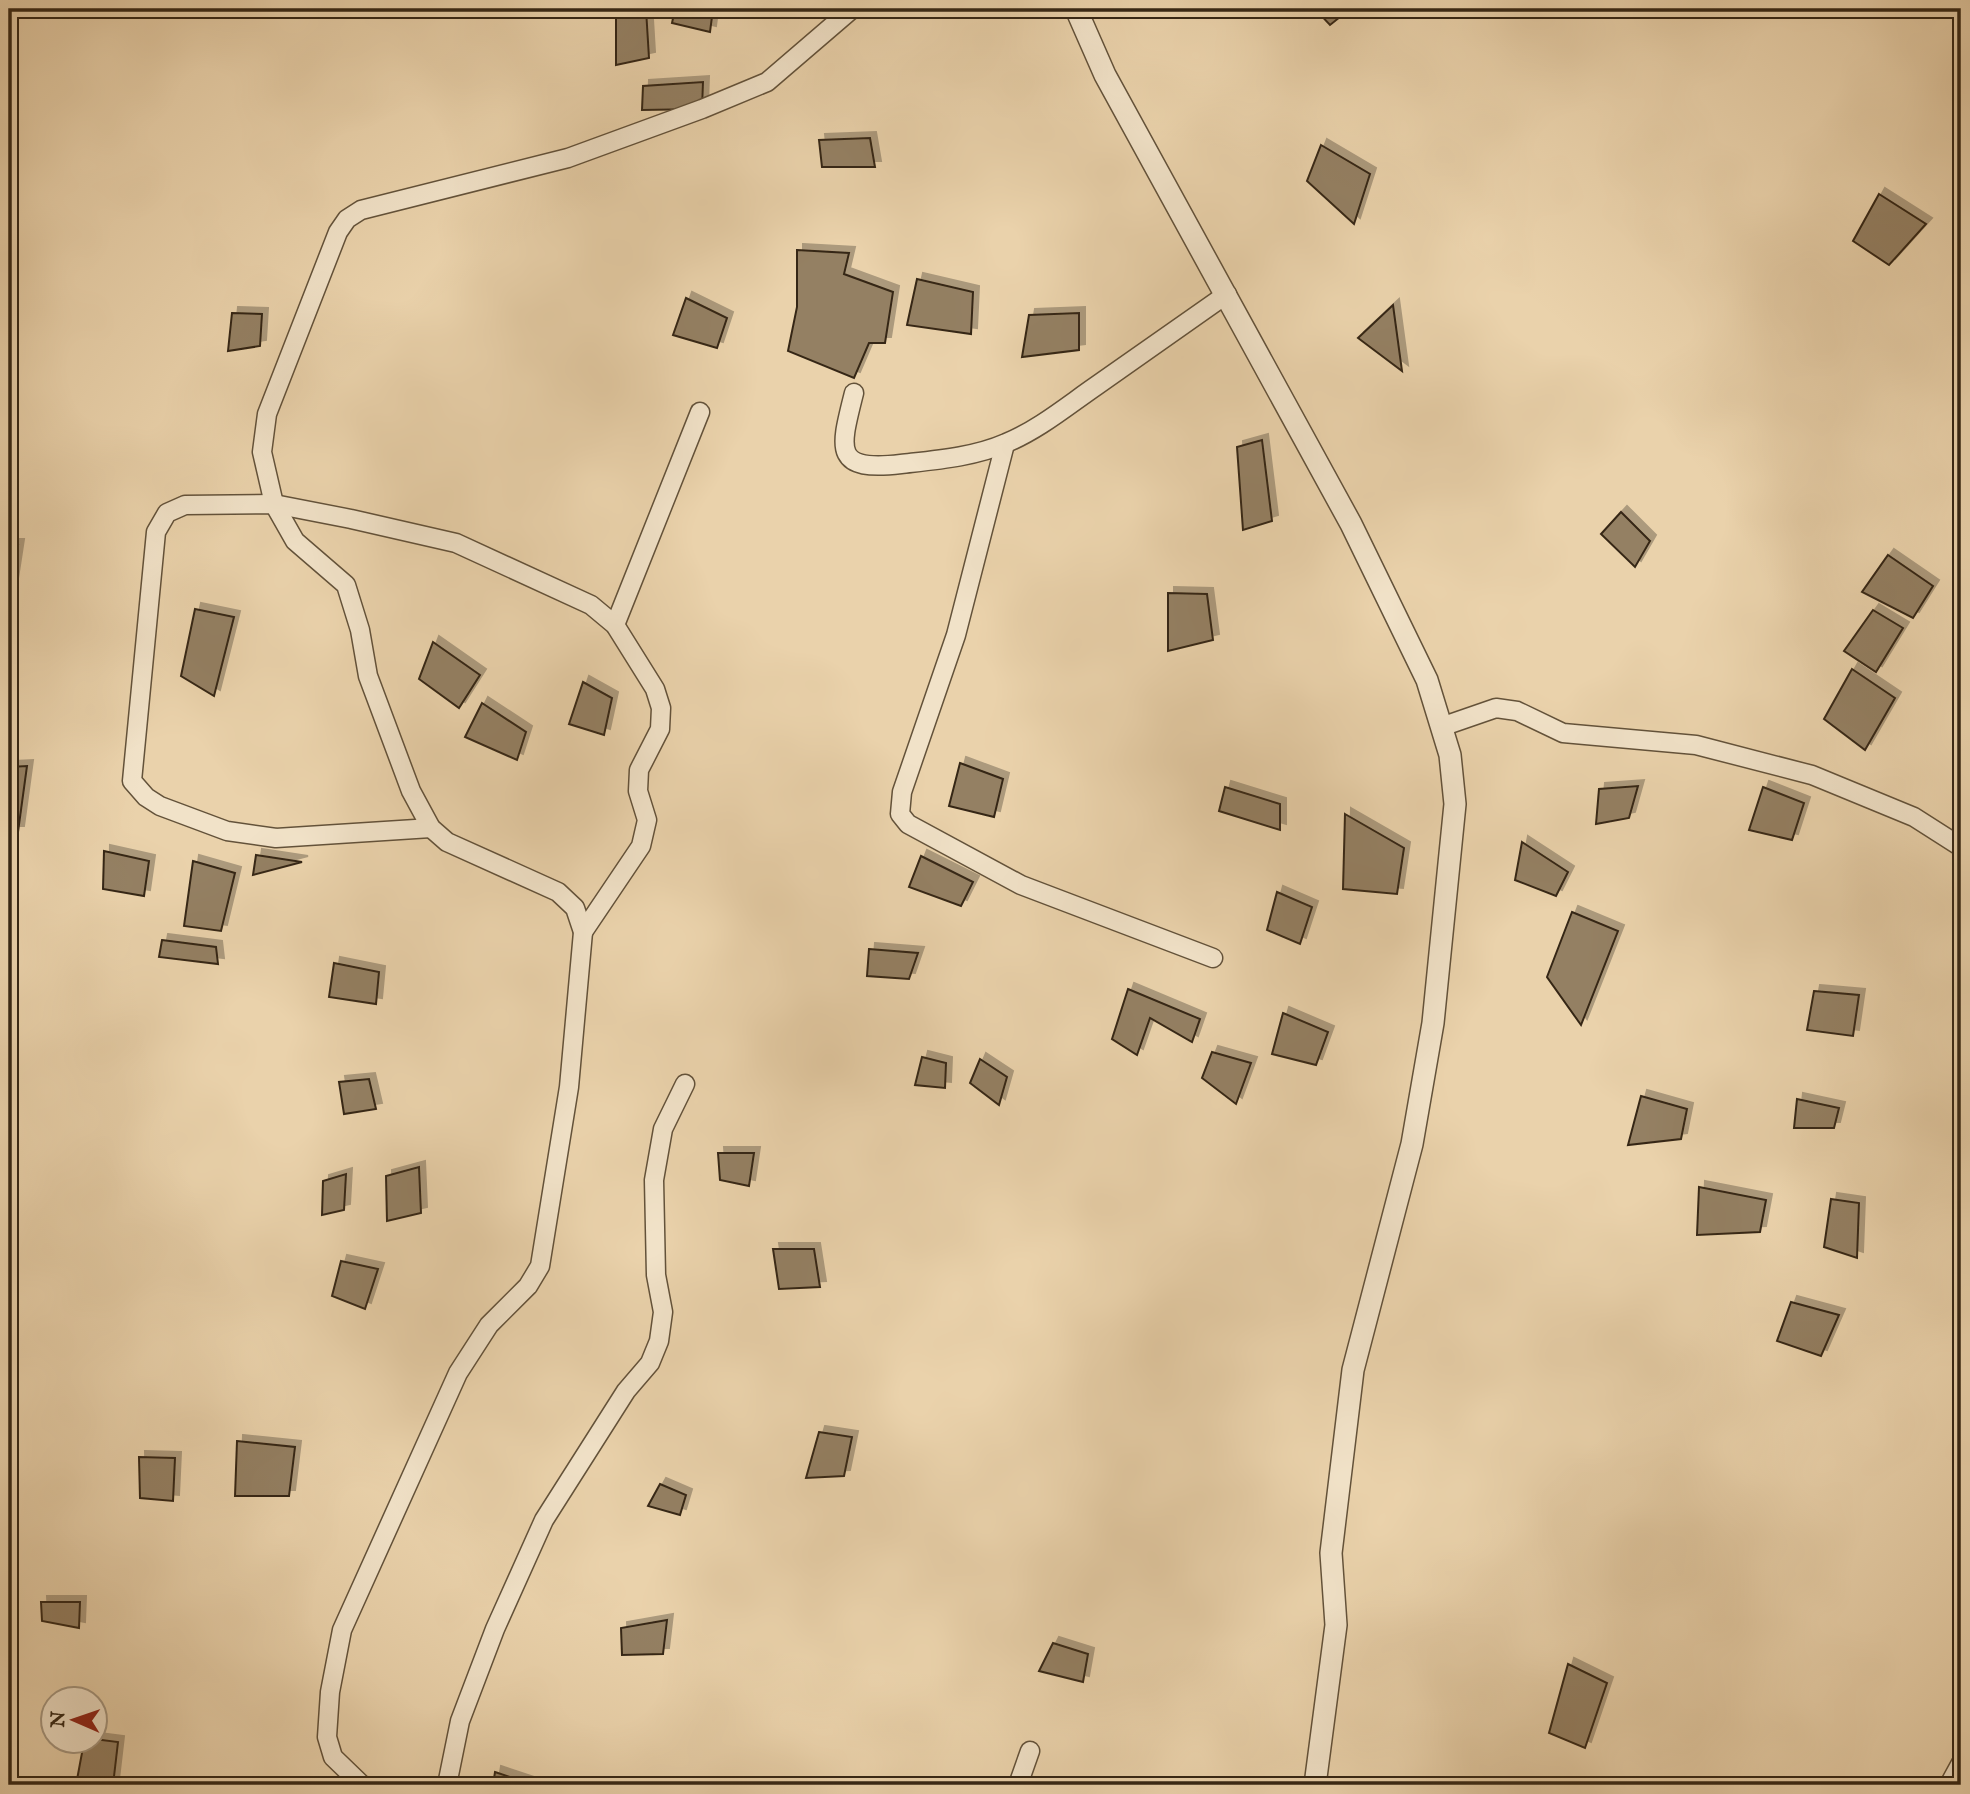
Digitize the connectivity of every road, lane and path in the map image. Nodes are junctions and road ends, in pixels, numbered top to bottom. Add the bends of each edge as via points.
1 (852, 9) edge
2 (1076, 9) edge
3 (1227, 294) junction
4 (854, 393) dead end
5 (700, 412) dead end
6 (1005, 444) junction
7 (274, 504) junction
8 (615, 625) junction
9 (1441, 727) junction
10 (431, 828) junction
11 (1961, 847) edge
12 (583, 932) junction
13 (1213, 958) dead end
14 (685, 1084) dead end
15 (1030, 1751) dead end
16 (1961, 1763) edge
17 (362, 1785) edge
18 (447, 1785) edge
19 (1018, 1785) edge
20 (1315, 1785) edge
21 (1950, 1785) edge

1 - 7 street via 767,82 681,118 568,158 361,210 347,219 267,414 262,452
2 - 3 street via 1105,75
3 - 6 street via 1078,399
3 - 9 street via 1387,597 1427,680
4 - 6 street via 843,435 846,453 856,465 947,458
5 - 8 street
6 - 13 street via 956,635 902,792 900,814 908,824 1021,886
7 - 8 street via 456,543 592,605
7 - 10 street via 295,541 346,585 368,676 411,791
7 - 10 street via 185,505 167,513 156,532 132,781 160,806 227,831 276,838
8 - 12 street via 655,689 660,729 639,771 638,791 647,820 641,846
9 - 11 street via 1496,708 1517,711 1563,733 1696,745 1812,775 1914,817
9 - 20 street via 1450,755 1455,804 1435,1010 1412,1144 1353,1370 1331,1553 1336,1625
10 - 12 street via 447,842 558,892 575,908
12 - 17 street via 569,1087 540,1266 528,1286 489,1325 458,1373 342,1630 327,1737 333,1757
14 - 18 street via 663,1129 654,1180 656,1275 663,1312 659,1341 650,1363 626,1391 544,1520 460,1721
15 - 19 street
16 - 21 street

